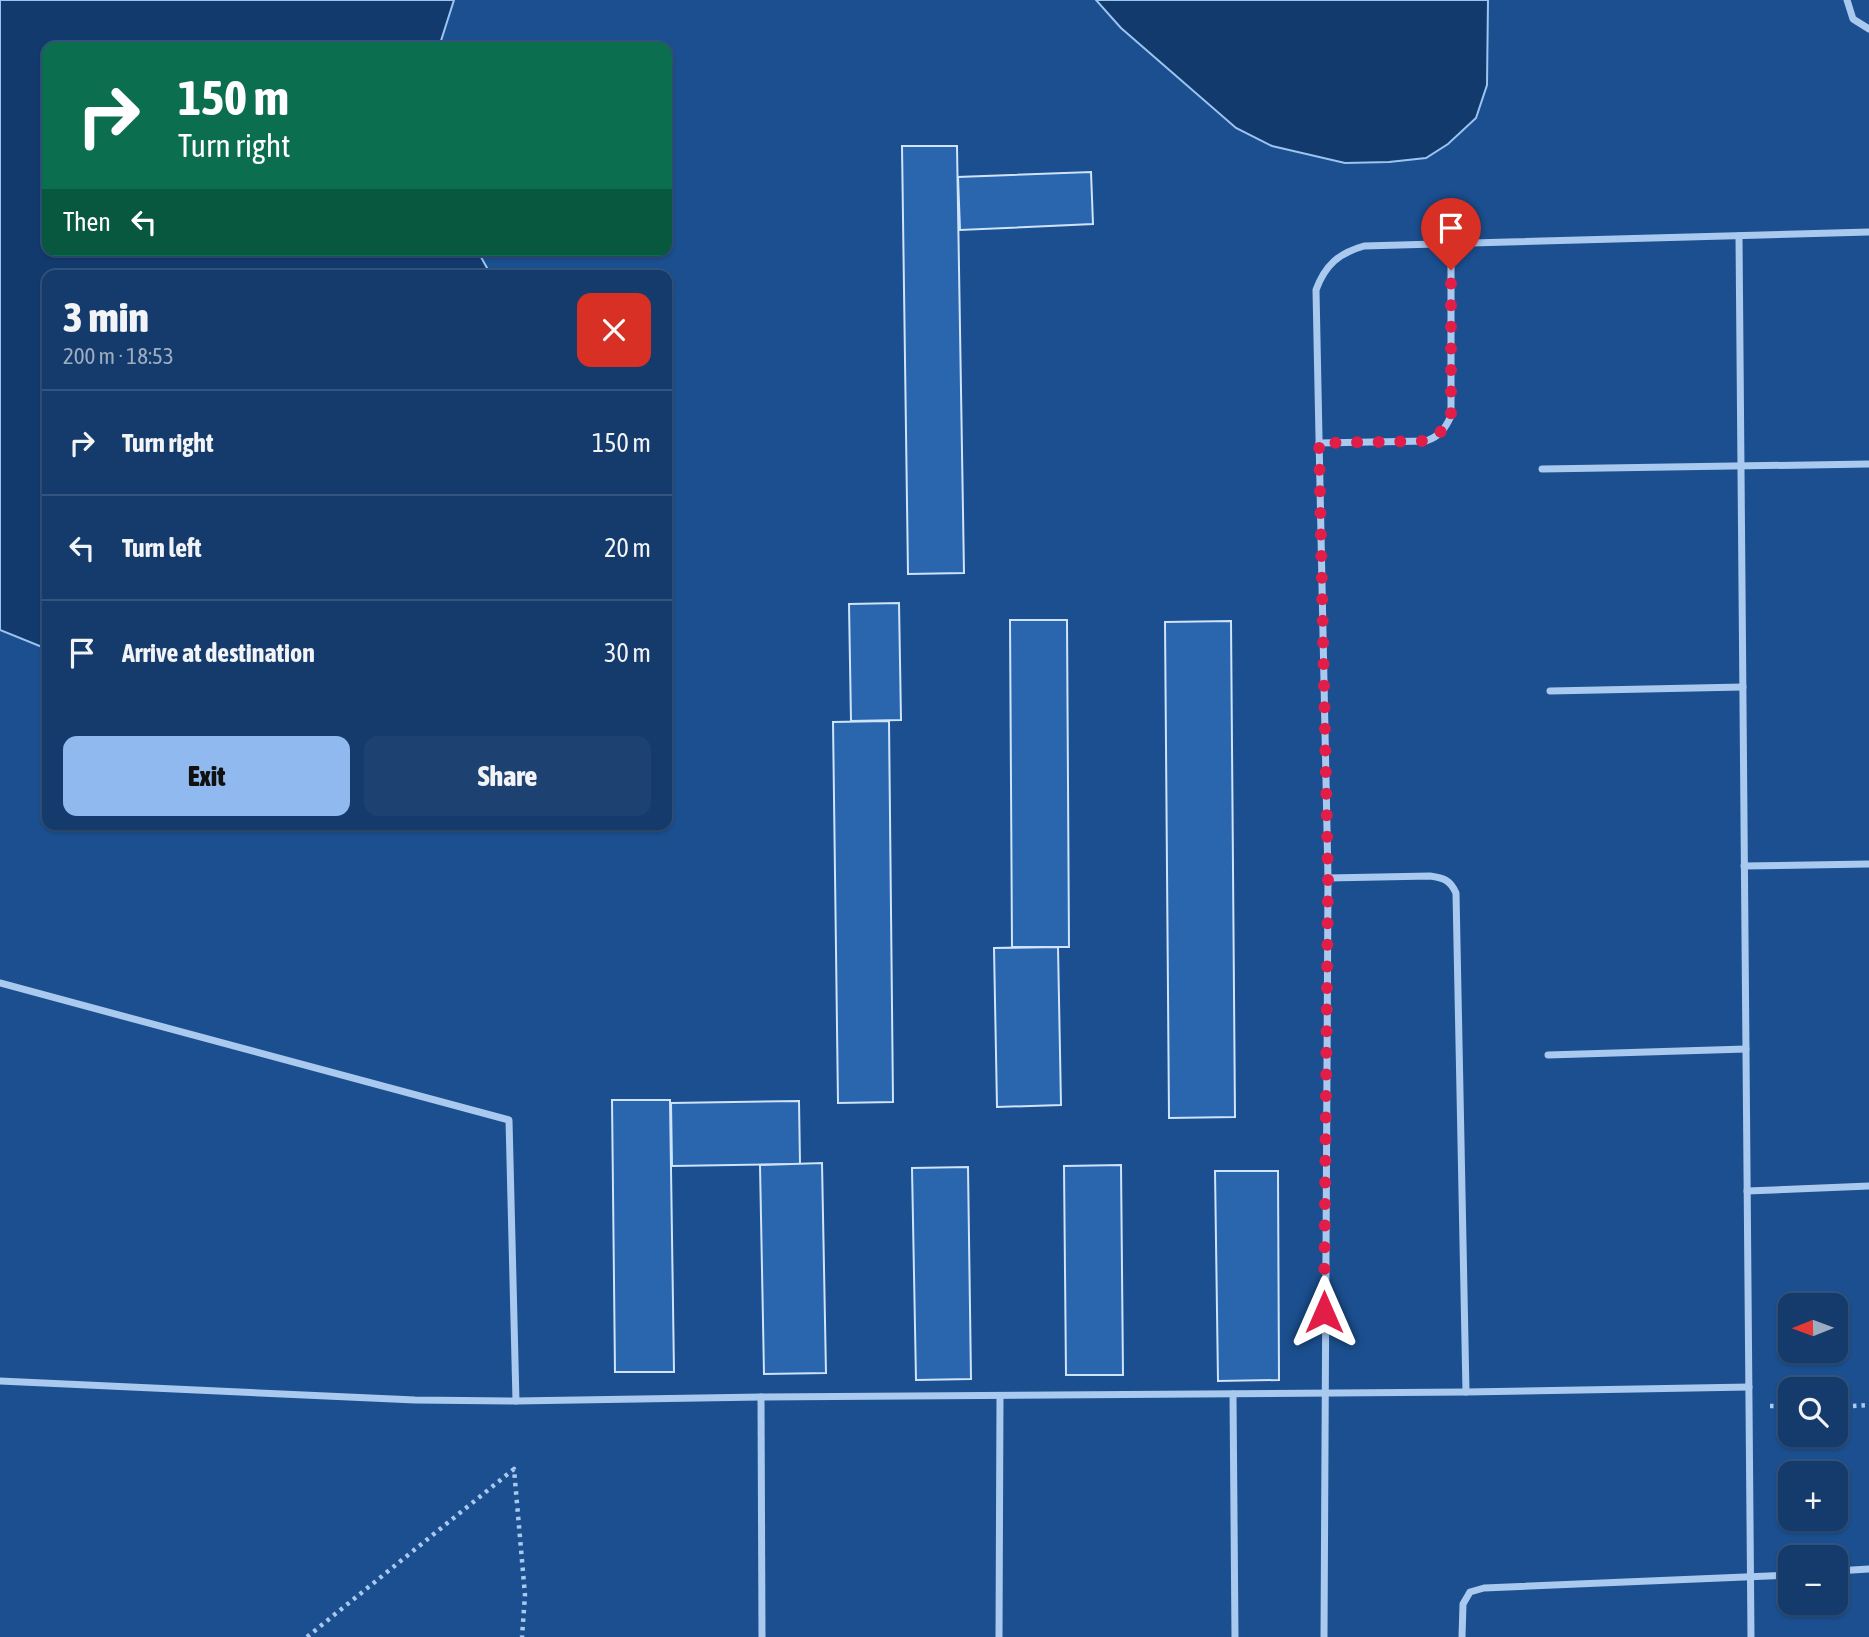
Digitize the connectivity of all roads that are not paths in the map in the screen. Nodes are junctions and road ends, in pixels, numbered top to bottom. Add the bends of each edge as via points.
1 (1847, 0) edge
2 (1869, 29) edge
3 (1869, 232) edge
4 (1739, 236) junction
5 (1451, 244) junction
6 (1319, 443) junction
7 (1869, 464) edge
8 (1741, 466) junction
9 (1542, 469) dead end
10 (1743, 687) junction
11 (1550, 691) dead end
12 (1869, 864) edge
13 (1744, 866) junction
14 (1328, 878) junction
15 (0, 983) edge
16 (1746, 1049) junction
17 (1548, 1055) dead end
18 (1869, 1186) edge
19 (1747, 1191) junction
20 (0, 1381) edge
21 (1749, 1387) junction
22 (1466, 1392) junction
23 (1233, 1394) junction
24 (1324, 1394) junction
25 (1000, 1396) junction
26 (761, 1397) junction
27 (516, 1401) junction
28 (1869, 1569) edge
29 (1848, 1570) edge
30 (1778, 1575) edge
31 (1750, 1577) junction
32 (762, 1637) edge
33 (999, 1637) edge
34 (1235, 1637) edge
35 (1324, 1637) edge
36 (1461, 1637) edge
37 (1751, 1637) edge

1 - 2 street via 1853,19
3 - 4 street
4 - 5 street
4 - 8 street
5 - 6 street via 1364,246 1331,262 1321,275 1316,290
5 - 6 street via 1451,416 1444,429 1426,441
6 - 14 street
7 - 8 street
8 - 9 street
8 - 10 street
10 - 11 street
10 - 13 street
12 - 13 street
13 - 16 street
14 - 22 street via 1430,876 1443,878 1457,893
14 - 24 street
15 - 27 street via 509,1120
16 - 17 street
16 - 19 street
18 - 19 street
19 - 21 street
20 - 27 street
21 - 22 street
21 - 31 street
22 - 24 street
23 - 24 street
23 - 25 street
23 - 34 street
24 - 35 street
25 - 26 street
25 - 33 street
26 - 27 street
26 - 32 street
28 - 29 street
30 - 31 street
31 - 36 street via 1484,1588 1470,1592 1463,1604
31 - 37 street

